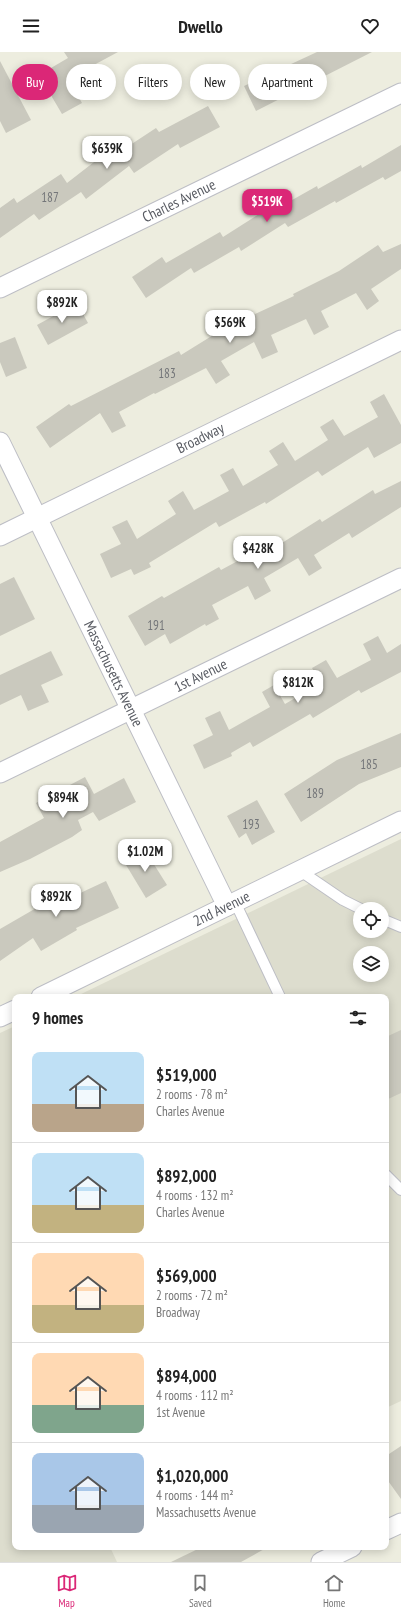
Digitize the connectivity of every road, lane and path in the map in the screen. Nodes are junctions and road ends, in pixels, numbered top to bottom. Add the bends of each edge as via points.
1 (401, 93) edge
2 (0, 288) edge
3 (401, 340) edge
4 (0, 442) edge
5 (37, 518) junction
6 (0, 536) edge
7 (401, 578) edge
8 (131, 710) junction
9 (0, 773) edge
10 (401, 820) edge
11 (299, 870) junction
12 (231, 904) junction
13 (353, 905) edge
14 (389, 922) edge
15 (401, 927) edge
16 (47, 994) edge
17 (278, 994) edge
18 (12, 1011) edge
19 (0, 1017) edge
20 (389, 1178) edge
21 (401, 1190) edge
22 (401, 1523) edge
23 (389, 1529) edge
24 (346, 1550) edge
25 (321, 1562) edge

1 - 2 street, Charles Avenue
3 - 5 street, Broadway
4 - 5 street, Massachusetts Avenue
5 - 6 street, Broadway
5 - 8 street, Massachusetts Avenue
7 - 8 street, 1st Avenue
8 - 9 street, 1st Avenue
8 - 12 street, Massachusetts Avenue
10 - 11 street, 2nd Avenue
11 - 12 street, 2nd Avenue
11 - 13 lane
12 - 16 street, 2nd Avenue
12 - 17 lane
14 - 15 lane
18 - 19 street
20 - 21 lane
22 - 23 street
24 - 25 street

